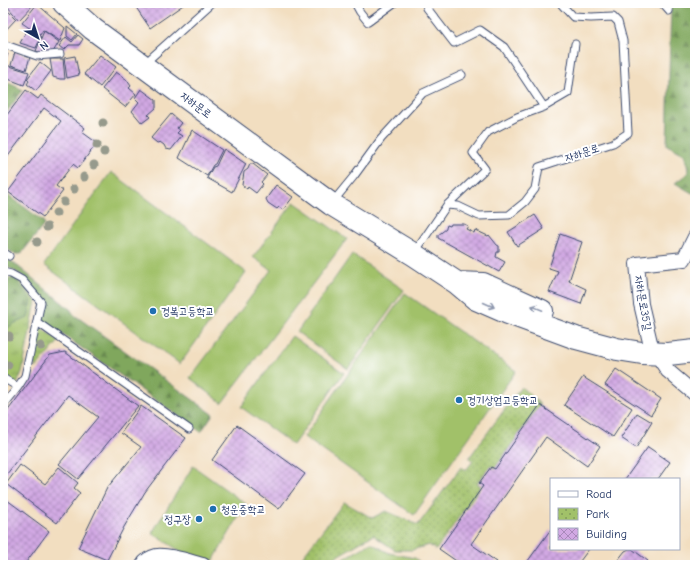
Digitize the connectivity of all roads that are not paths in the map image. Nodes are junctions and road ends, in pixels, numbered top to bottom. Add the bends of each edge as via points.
1 (64, 3) edge
2 (212, 3) edge
3 (355, 3) edge
4 (394, 3) edge
5 (426, 3) edge
6 (562, 3) edge
7 (662, 3) edge
8 (669, 12) dead end
9 (3, 44) edge
10 (575, 44) dead end
11 (60, 54) dead end
12 (142, 65) junction
13 (462, 75) dead end
14 (544, 107) junction
15 (331, 204) junction
16 (446, 205) junction
17 (695, 237) edge
18 (413, 254) junction
19 (3, 272) edge
20 (37, 322) junction
21 (695, 342) edge
22 (653, 347) junction
23 (695, 352) edge
24 (3, 378) edge
25 (18, 387) junction
26 (695, 394) edge
27 (3, 406) edge
28 (189, 430) dead end
29 (143, 565) edge
30 (203, 565) edge

1 - 12 main road, 자하문로 via 93,29
2 - 12 lane
3 - 4 lane via 368,22
5 - 14 lane via 427,8 454,43 480,30 504,47
6 - 16 lane, 자하문로 via 573,17 613,17 618,22 623,41 628,134 613,143 539,167 535,189 525,202 509,215 479,216 458,206
7 - 8 lane
9 - 11 lane via 37,56
10 - 14 lane via 568,93
12 - 15 main road, 자하문로
13 - 15 lane via 423,93 381,138
14 - 16 lane via 488,132 473,153 485,169
15 - 18 main road, 자하문로
16 - 18 lane
17 - 22 street, 자하문로35길 via 684,259 637,264 641,304
18 - 22 main road, 자하문로 via 476,298 508,313 576,338 617,349 642,353
19 - 20 lane via 22,280 41,302
20 - 25 lane via 25,376
20 - 28 lane
21 - 22 main road, 자하문로
22 - 23 main road, 자하문로 via 668,354
22 - 26 street via 668,371
24 - 25 lane
25 - 27 lane
29 - 30 street via 155,556 166,556

